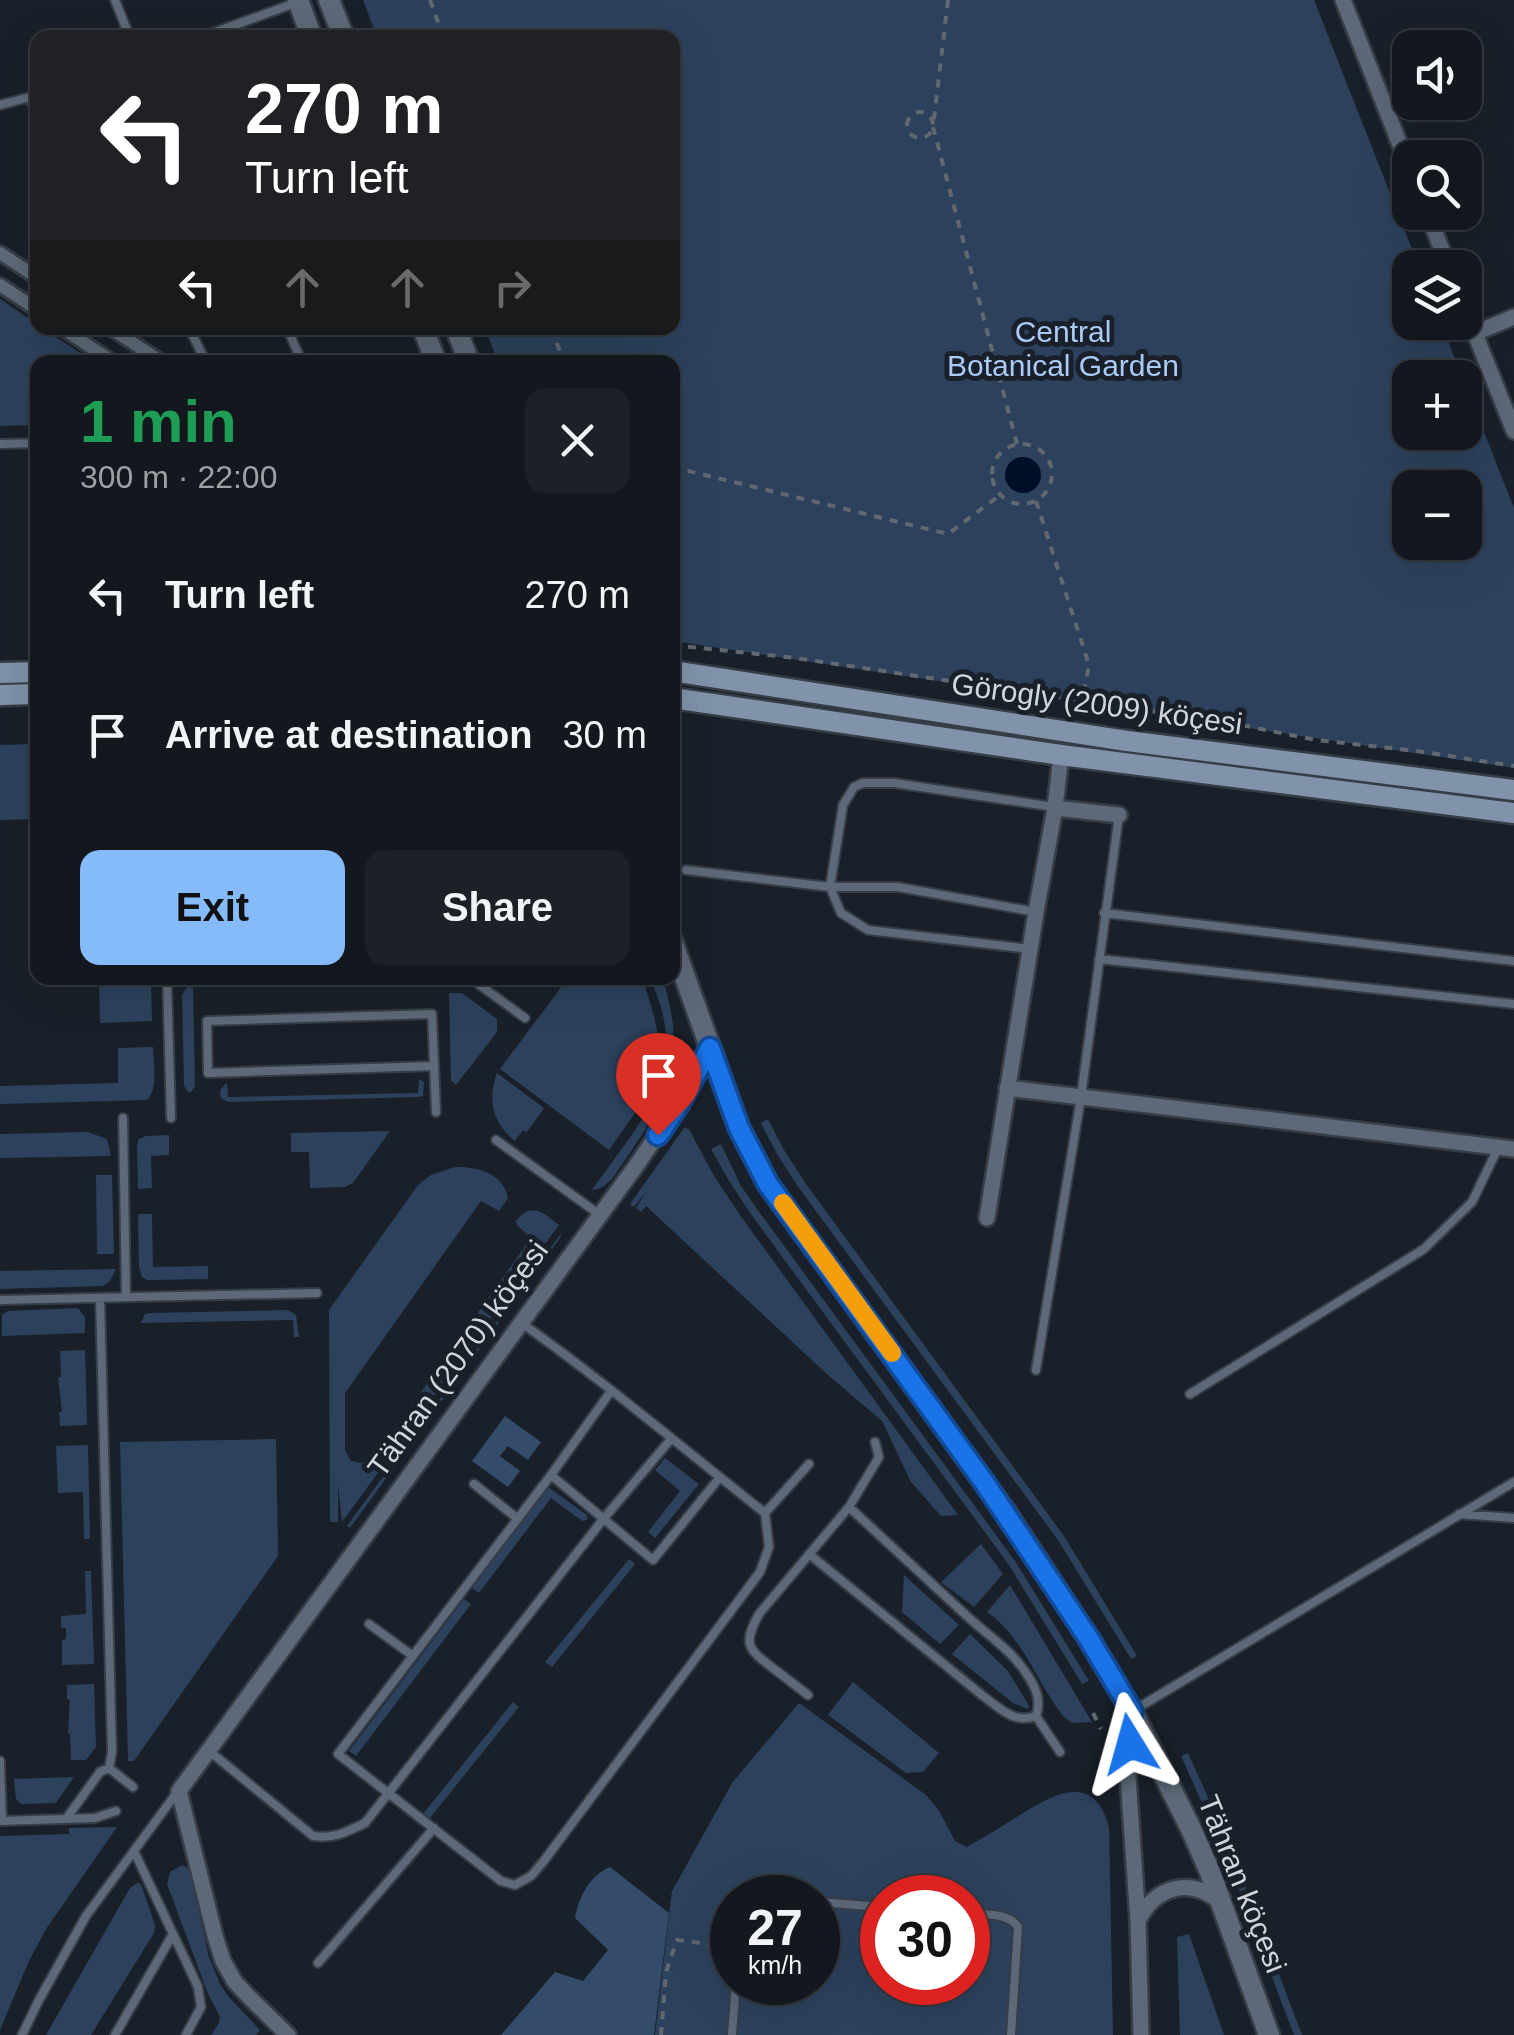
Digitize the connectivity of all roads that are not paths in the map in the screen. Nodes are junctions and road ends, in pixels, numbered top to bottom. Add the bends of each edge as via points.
1 (115, 0) edge
2 (329, 0) edge
3 (1342, 0) edge
4 (298, 1) edge
5 (127, 30) edge
6 (221, 30) edge
7 (309, 30) edge
8 (341, 30) edge
9 (30, 97) edge
10 (0, 106) edge
11 (1398, 140) edge
12 (0, 253) edge
13 (30, 273) edge
14 (0, 285) edge
15 (30, 305) edge
16 (1514, 317) edge
17 (1482, 330) edge
18 (73, 335) edge
19 (121, 335) edge
20 (1478, 340) edge
21 (103, 355) edge
22 (151, 355) edge
23 (1514, 430) edge
24 (30, 443) edge
25 (0, 444) edge
26 (30, 672) edge
27 (680, 672) edge
28 (0, 673) edge
29 (30, 694) edge
30 (0, 695) edge
31 (680, 699) edge
32 (1061, 755) junction
33 (1514, 790) edge
34 (1055, 808) junction
35 (1514, 813) edge
36 (1119, 814) joint
37 (686, 870) dead end
38 (830, 888) junction
39 (1036, 912) junction
40 (1104, 914) junction
41 (1030, 949) junction
42 (1098, 959) junction
43 (1514, 961) edge
44 (680, 963) edge
45 (167, 985) edge
46 (480, 985) edge
47 (1514, 1004) edge
48 (525, 1018) dead end
49 (710, 1048) junction
50 (434, 1066) junction
51 (1007, 1088) junction
52 (1081, 1097) junction
53 (436, 1112) dead end
54 (123, 1118) dead end
55 (172, 1118) dead end
56 (496, 1140) dead end
57 (1506, 1148) edge
58 (600, 1215) junction
59 (987, 1218) dead end
60 (317, 1293) dead end
61 (126, 1297) junction
62 (100, 1298) junction
63 (0, 1300) edge
64 (523, 1324) junction
65 (1036, 1370) dead end
66 (611, 1391) junction
67 (1190, 1394) dead end
68 (671, 1439) junction
69 (875, 1442) dead end
70 (809, 1464) dead end
71 (551, 1475) junction
72 (720, 1477) junction
73 (1514, 1482) edge
74 (474, 1484) dead end
75 (848, 1506) junction
76 (765, 1513) junction
77 (1459, 1514) junction
78 (604, 1518) junction
79 (1514, 1518) edge
80 (518, 1519) junction
81 (809, 1554) junction
82 (369, 1624) dead end
83 (413, 1656) junction
84 (808, 1694) dead end
85 (1132, 1711) junction
86 (1036, 1716) junction
87 (208, 1750) junction
88 (1060, 1752) dead end
89 (0, 1761) edge
90 (108, 1768) junction
91 (134, 1787) dead end
92 (178, 1791) junction
93 (388, 1794) junction
94 (116, 1811) dead end
95 (66, 1819) junction
96 (1, 1821) edge
97 (434, 1828) junction
98 (134, 1851) junction
99 (1222, 1904) junction
100 (990, 1916) edge
101 (1138, 1921) junction
102 (174, 1934) junction
103 (318, 1963) dead end
104 (734, 2005) edge
105 (22, 2035) edge
106 (114, 2035) edge
107 (186, 2035) edge
108 (288, 2035) edge
109 (732, 2035) edge
110 (1011, 2035) edge
111 (1141, 2035) edge
112 (1270, 2035) edge

1 - 5 lane
2 - 8 street
3 - 11 street
4 - 6 lane
4 - 7 street
9 - 10 lane
12 - 13 street
14 - 15 street
16 - 17 street
18 - 21 street
19 - 22 street
20 - 23 street
24 - 25 lane
26 - 28 main road
27 - 33 main road, Görogly (2009) köçesi via 1127,741
29 - 30 main road
31 - 32 main road, Görogly (2009) köçesi
32 - 34 street
32 - 35 main road, Görogly (2009) köçesi
34 - 36 street
34 - 38 lane via 864,783 843,804
34 - 39 street
36 - 40 lane
37 - 38 lane
38 - 39 lane via 898,888
38 - 41 lane via 841,912 868,930
39 - 41 street
40 - 42 lane
40 - 43 lane
41 - 51 street
42 - 47 lane
42 - 52 lane
44 - 49 street
45 - 55 lane
46 - 48 lane
49 - 58 street, Tähran (2070) köçesi
49 - 85 street, Tähran köçesi via 768,1184 1007,1514
50 - 50 lane via 432,1014 207,1021 208,1073
50 - 53 lane
51 - 52 street
51 - 59 street
52 - 57 street
52 - 65 lane
54 - 61 lane
56 - 58 lane
57 - 67 lane via 1472,1202 1424,1249
58 - 64 street, Tähran (2070) köçesi
60 - 61 lane
61 - 62 lane
62 - 63 lane
62 - 90 lane
64 - 66 lane
64 - 87 street, Tähran (2070) köçesi
66 - 68 lane
66 - 71 lane
68 - 72 lane
68 - 78 lane
69 - 75 lane via 879,1457
70 - 76 lane
71 - 78 lane
71 - 80 lane
72 - 76 lane
72 - 78 lane via 652,1560
73 - 77 lane
74 - 80 lane
75 - 81 lane
75 - 86 lane via 1016,1660 1036,1691
76 - 97 lane via 769,1546 760,1572 531,1876 514,1884 501,1881
77 - 79 lane
77 - 85 lane
78 - 93 lane
80 - 83 lane
81 - 84 lane via 759,1614 749,1642 754,1654
81 - 86 lane via 1013,1718
82 - 83 lane
83 - 93 lane via 338,1754
85 - 99 street, Tähran köçesi
85 - 101 street via 1128,1777
86 - 88 lane
87 - 92 street, Tähran (2070) köçesi
87 - 93 lane via 312,1836 341,1836 365,1823
89 - 96 lane
90 - 91 lane
90 - 95 lane
92 - 98 lane
92 - 108 street via 224,1960 235,1982
93 - 97 lane
94 - 95 lane
95 - 96 lane
97 - 103 lane
98 - 102 lane
98 - 105 lane via 86,1916
99 - 101 street via 1202,1890 1176,1888 1154,1899
99 - 112 street, Tähran köçesi
100 - 110 lane via 1018,1927
101 - 111 street
102 - 106 lane
102 - 107 lane via 202,2007
104 - 109 lane

